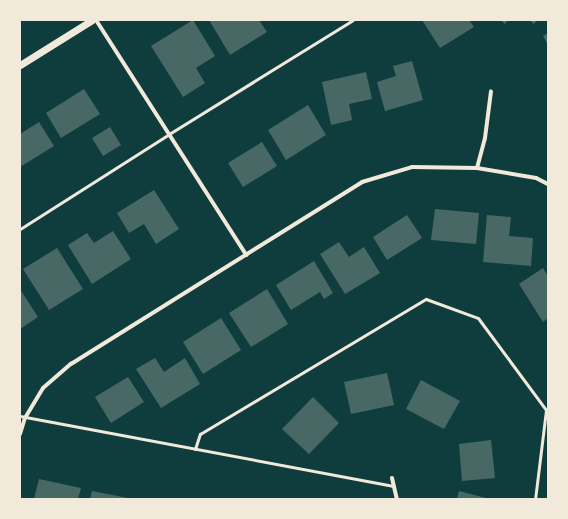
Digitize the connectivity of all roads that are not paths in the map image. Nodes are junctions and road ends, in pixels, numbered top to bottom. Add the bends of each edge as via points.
1 (92, 20) edge
2 (96, 20) edge
3 (353, 20) edge
4 (20, 65) edge
5 (491, 91) dead end
6 (168, 134) junction
7 (477, 168) junction
8 (548, 184) edge
9 (20, 229) edge
10 (246, 255) junction
11 (20, 416) edge
12 (25, 418) junction
13 (20, 434) edge
14 (195, 449) junction
15 (392, 478) dead end
16 (394, 486) junction
17 (397, 499) edge
18 (534, 499) edge

1 - 4 street
2 - 6 street
3 - 6 lane
5 - 7 street via 485,138
6 - 9 lane
6 - 10 street
7 - 8 street via 536,178
7 - 10 street via 412,167 362,182
10 - 12 street via 71,364 43,388
11 - 12 lane
12 - 13 street
12 - 14 lane
14 - 16 lane
14 - 18 lane via 200,434 426,299 478,318 546,410
15 - 16 street
16 - 17 street

